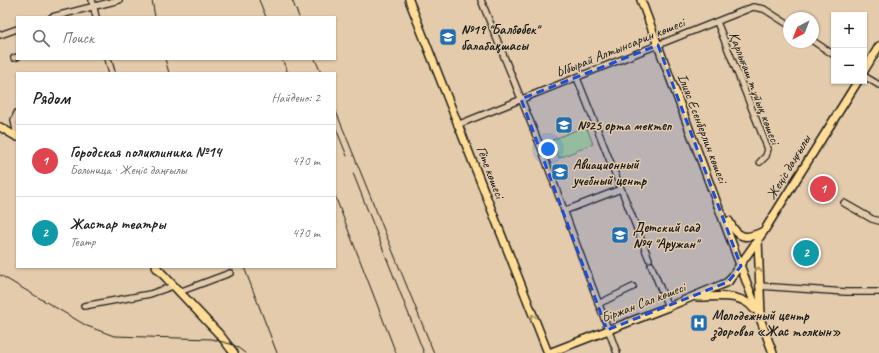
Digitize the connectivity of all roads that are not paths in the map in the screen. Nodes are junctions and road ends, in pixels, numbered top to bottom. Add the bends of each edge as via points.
1 (119, 0) edge
2 (409, 0) edge
3 (481, 0) edge
4 (641, 0) edge
5 (93, 3) edge
6 (55, 16) edge
7 (96, 16) edge
8 (783, 21) edge
9 (717, 22) junction
10 (16, 29) edge
11 (0, 34) edge
12 (658, 45) junction
13 (819, 45) edge
14 (879, 46) edge
15 (831, 52) edge
16 (108, 60) edge
17 (867, 66) edge
18 (112, 72) edge
19 (577, 78) junction
20 (867, 78) edge
21 (856, 84) edge
22 (879, 85) edge
23 (521, 99) junction
24 (16, 115) edge
25 (457, 125) junction
26 (0, 127) edge
27 (16, 131) edge
28 (16, 136) edge
29 (760, 162) dead end
30 (621, 189) junction
31 (718, 203) junction
32 (844, 203) dead end
33 (564, 211) junction
34 (879, 221) edge
35 (764, 231) junction
36 (758, 239) junction
37 (649, 259) dead end
38 (651, 265) dead end
39 (741, 266) junction
40 (157, 268) edge
41 (230, 273) dead end
42 (173, 286) junction
43 (759, 286) junction
44 (633, 287) dead end
45 (179, 292) junction
46 (879, 292) edge
47 (693, 297) junction
48 (598, 304) junction
49 (84, 306) dead end
50 (668, 307) junction
51 (761, 320) junction
52 (607, 330) junction
53 (234, 353) edge
54 (548, 353) edge
55 (617, 353) edge
56 (774, 353) edge

1 - 5 street
2 - 25 main road, Гёте көшесі
3 - 23 street
4 - 12 main road, Ілияс Есенберлин көшесі
5 - 6 street
5 - 7 street
8 - 9 street, Ыбырай Алтынсарин көшесі via 764,9 754,7
9 - 12 street, Ыбырай Алтынсарин көшесі
9 - 29 street, Қарлығаш тұйық көшесі via 768,149
10 - 11 street
12 - 19 street, Ыбырай Алтынсарин көшесі
12 - 31 main road, Ілияс Есенберлин көшесі
13 - 15 street
14 - 17 main road
16 - 18 street
19 - 23 street, Ыбырай Алтынсарин көшесі
19 - 30 street
20 - 22 street
21 - 35 main road, Жеңіс даңғылы
23 - 25 street, Ыбырай Алтынсарин көшесі
23 - 33 street
24 - 27 street
54 -> 25 main road, Гёте көшесі
26 - 28 main road
30 - 33 street
30 - 37 street
31 - 35 main road via 734,232 746,237
31 - 39 main road, Ілияс Есенберлин көшесі
32 - 34 street
33 - 48 street
35 - 36 main road, Жеңіс даңғылы
36 - 39 main road, Жеңіс даңғылы
43 -> 36 main road
38 - 50 street
39 - 47 main road, Біржан Сал көшесі via 728,282
39 - 51 main road, Ілияс Есенберлин көшесі
40 - 42 main road
41 - 45 street
42 - 45 main road
42 - 49 street via 150,294
43 - 46 street
43 - 51 main road
44 - 48 street
45 - 53 main road
47 - 50 main road, Біржан Сал көшесі
47 - 51 main road via 738,298 750,304
48 - 52 street
50 - 52 main road, Біржан Сал көшесі
51 - 56 main road, Ілияс Есенберлин көшесі
52 - 54 main road, Біржан Сал көшесі
52 - 55 street

